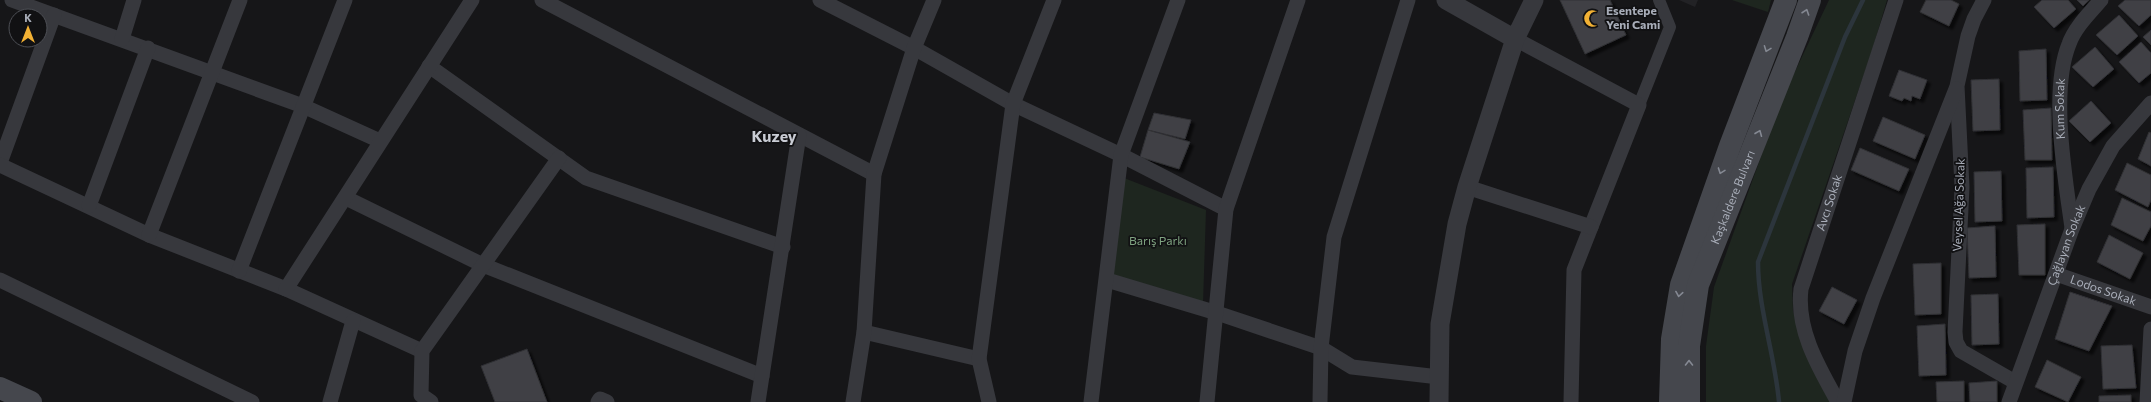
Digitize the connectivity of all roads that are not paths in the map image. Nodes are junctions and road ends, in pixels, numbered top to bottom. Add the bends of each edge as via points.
1 (134, 0) edge
2 (240, 0) edge
3 (345, 0) edge
4 (472, 0) edge
5 (542, 0) edge
6 (820, 0) edge
7 (934, 0) edge
8 (1054, 0) edge
9 (1178, 0) edge
10 (1298, 0) edge
11 (1408, 0) edge
12 (1446, 0) edge
13 (1534, 0) edge
14 (1659, 0) edge
15 (1786, 0) edge
16 (1810, 0) edge
17 (1896, 0) edge
18 (1984, 0) edge
19 (2102, 0) edge
20 (15, 1) edge
21 (54, 15) junction
22 (1515, 38) junction
23 (122, 39) junction
24 (148, 48) junction
25 (914, 48) junction
26 (429, 66) junction
27 (213, 72) junction
28 (1957, 86) junction
29 (2151, 103) edge
30 (1013, 104) junction
31 (1639, 105) junction
32 (303, 106) junction
33 (799, 135) junction
34 (380, 141) junction
35 (1121, 155) junction
36 (559, 158) junction
37 (0, 164) edge
38 (874, 174) junction
39 (1467, 187) junction
40 (346, 198) junction
41 (89, 206) junction
42 (1226, 209) junction
43 (1591, 227) junction
44 (2072, 229) junction
45 (149, 235) junction
46 (783, 247) junction
47 (483, 265) junction
48 (239, 271) junction
49 (2056, 274) junction
50 (0, 280) edge
51 (1107, 280) junction
52 (286, 289) junction
53 (2151, 307) edge
54 (1217, 313) junction
55 (353, 321) junction
56 (2151, 329) edge
57 (864, 332) junction
58 (1321, 348) junction
59 (422, 351) junction
60 (979, 359) junction
61 (762, 376) junction
62 (1439, 377) junction
63 (2015, 382) junction
64 (0, 388) edge
65 (31, 402) edge
66 (252, 402) edge
67 (330, 402) edge
68 (431, 402) edge
69 (598, 402) edge
70 (607, 402) edge
71 (758, 402) edge
72 (853, 402) edge
73 (989, 402) edge
74 (1091, 402) edge
75 (1207, 402) edge
76 (1320, 402) edge
77 (1439, 402) edge
78 (1571, 402) edge
79 (1670, 402) edge
80 (1689, 402) edge
81 (1838, 402) edge
82 (1844, 402) edge
83 (2009, 402) edge
84 (2147, 402) edge

1 - 23 street
2 - 27 street
3 - 32 street
4 - 26 street
5 - 33 street
6 - 25 street
7 - 25 street
8 - 30 street
9 - 35 street
10 - 42 street
11 - 58 street via 1334,237
12 - 22 street
13 - 22 street
14 - 31 street via 1670,27
15 -> 79 main road, Kaşkaldere Bulvarı via 1730,146 1681,285 1672,339
80 -> 16 main road, Kaşkaldere Bulvarı via 1689,346 1698,285
17 - 81 street, Avcı Sokak via 1801,289 1801,315 1804,327 1819,368
18 - 28 street, Veysel Ağa Sokak via 1968,36
19 - 44 street, Kum Sokak via 2076,30 2069,43 2062,73 2062,143
20 - 21 street
21 - 23 street
21 - 37 street
22 - 31 street
22 - 39 street
23 - 24 street
24 - 27 street
24 - 41 street
25 - 30 street
25 - 38 street
26 - 34 street
26 - 36 street
27 - 32 street
27 - 45 street
28 - 63 street, Veysel Ağa Sokak via 1962,187 1956,342 1961,351 1971,358
28 - 82 street via 1871,304 1855,351
29 - 44 street, Çağlayan Sokak via 2113,146 2089,189
30 - 35 street
30 - 60 street
31 - 43 street
32 - 34 street
32 - 48 street
33 - 38 street
33 - 46 street
34 - 40 street
35 - 42 street
35 - 51 street
36 - 46 street via 586,178
36 - 47 street
37 - 41 street
38 - 57 street
39 - 43 street
39 - 62 street via 1457,224 1440,324
40 - 47 street
40 - 52 street
41 - 45 street
42 - 54 street
43 - 78 street via 1574,270
44 - 49 street, Çağlayan Sokak
45 - 48 street
46 - 61 street
47 - 59 street
47 - 61 street
48 - 52 street
49 - 53 street, Lodos Sokak
49 - 63 street, Çağlayan Sokak
50 - 66 street
51 - 54 street
51 - 74 street
52 - 55 street
54 - 58 street
54 - 75 street
55 - 59 street
55 - 67 street
56 - 84 street
57 - 60 street
57 - 72 street
58 - 62 street via 1352,367
58 - 76 street
59 - 68 street via 420,395
60 - 73 street
61 - 71 street
62 - 77 street
63 - 83 street, Çağlayan Sokak
64 - 65 main road
69 - 70 street via 600,399

